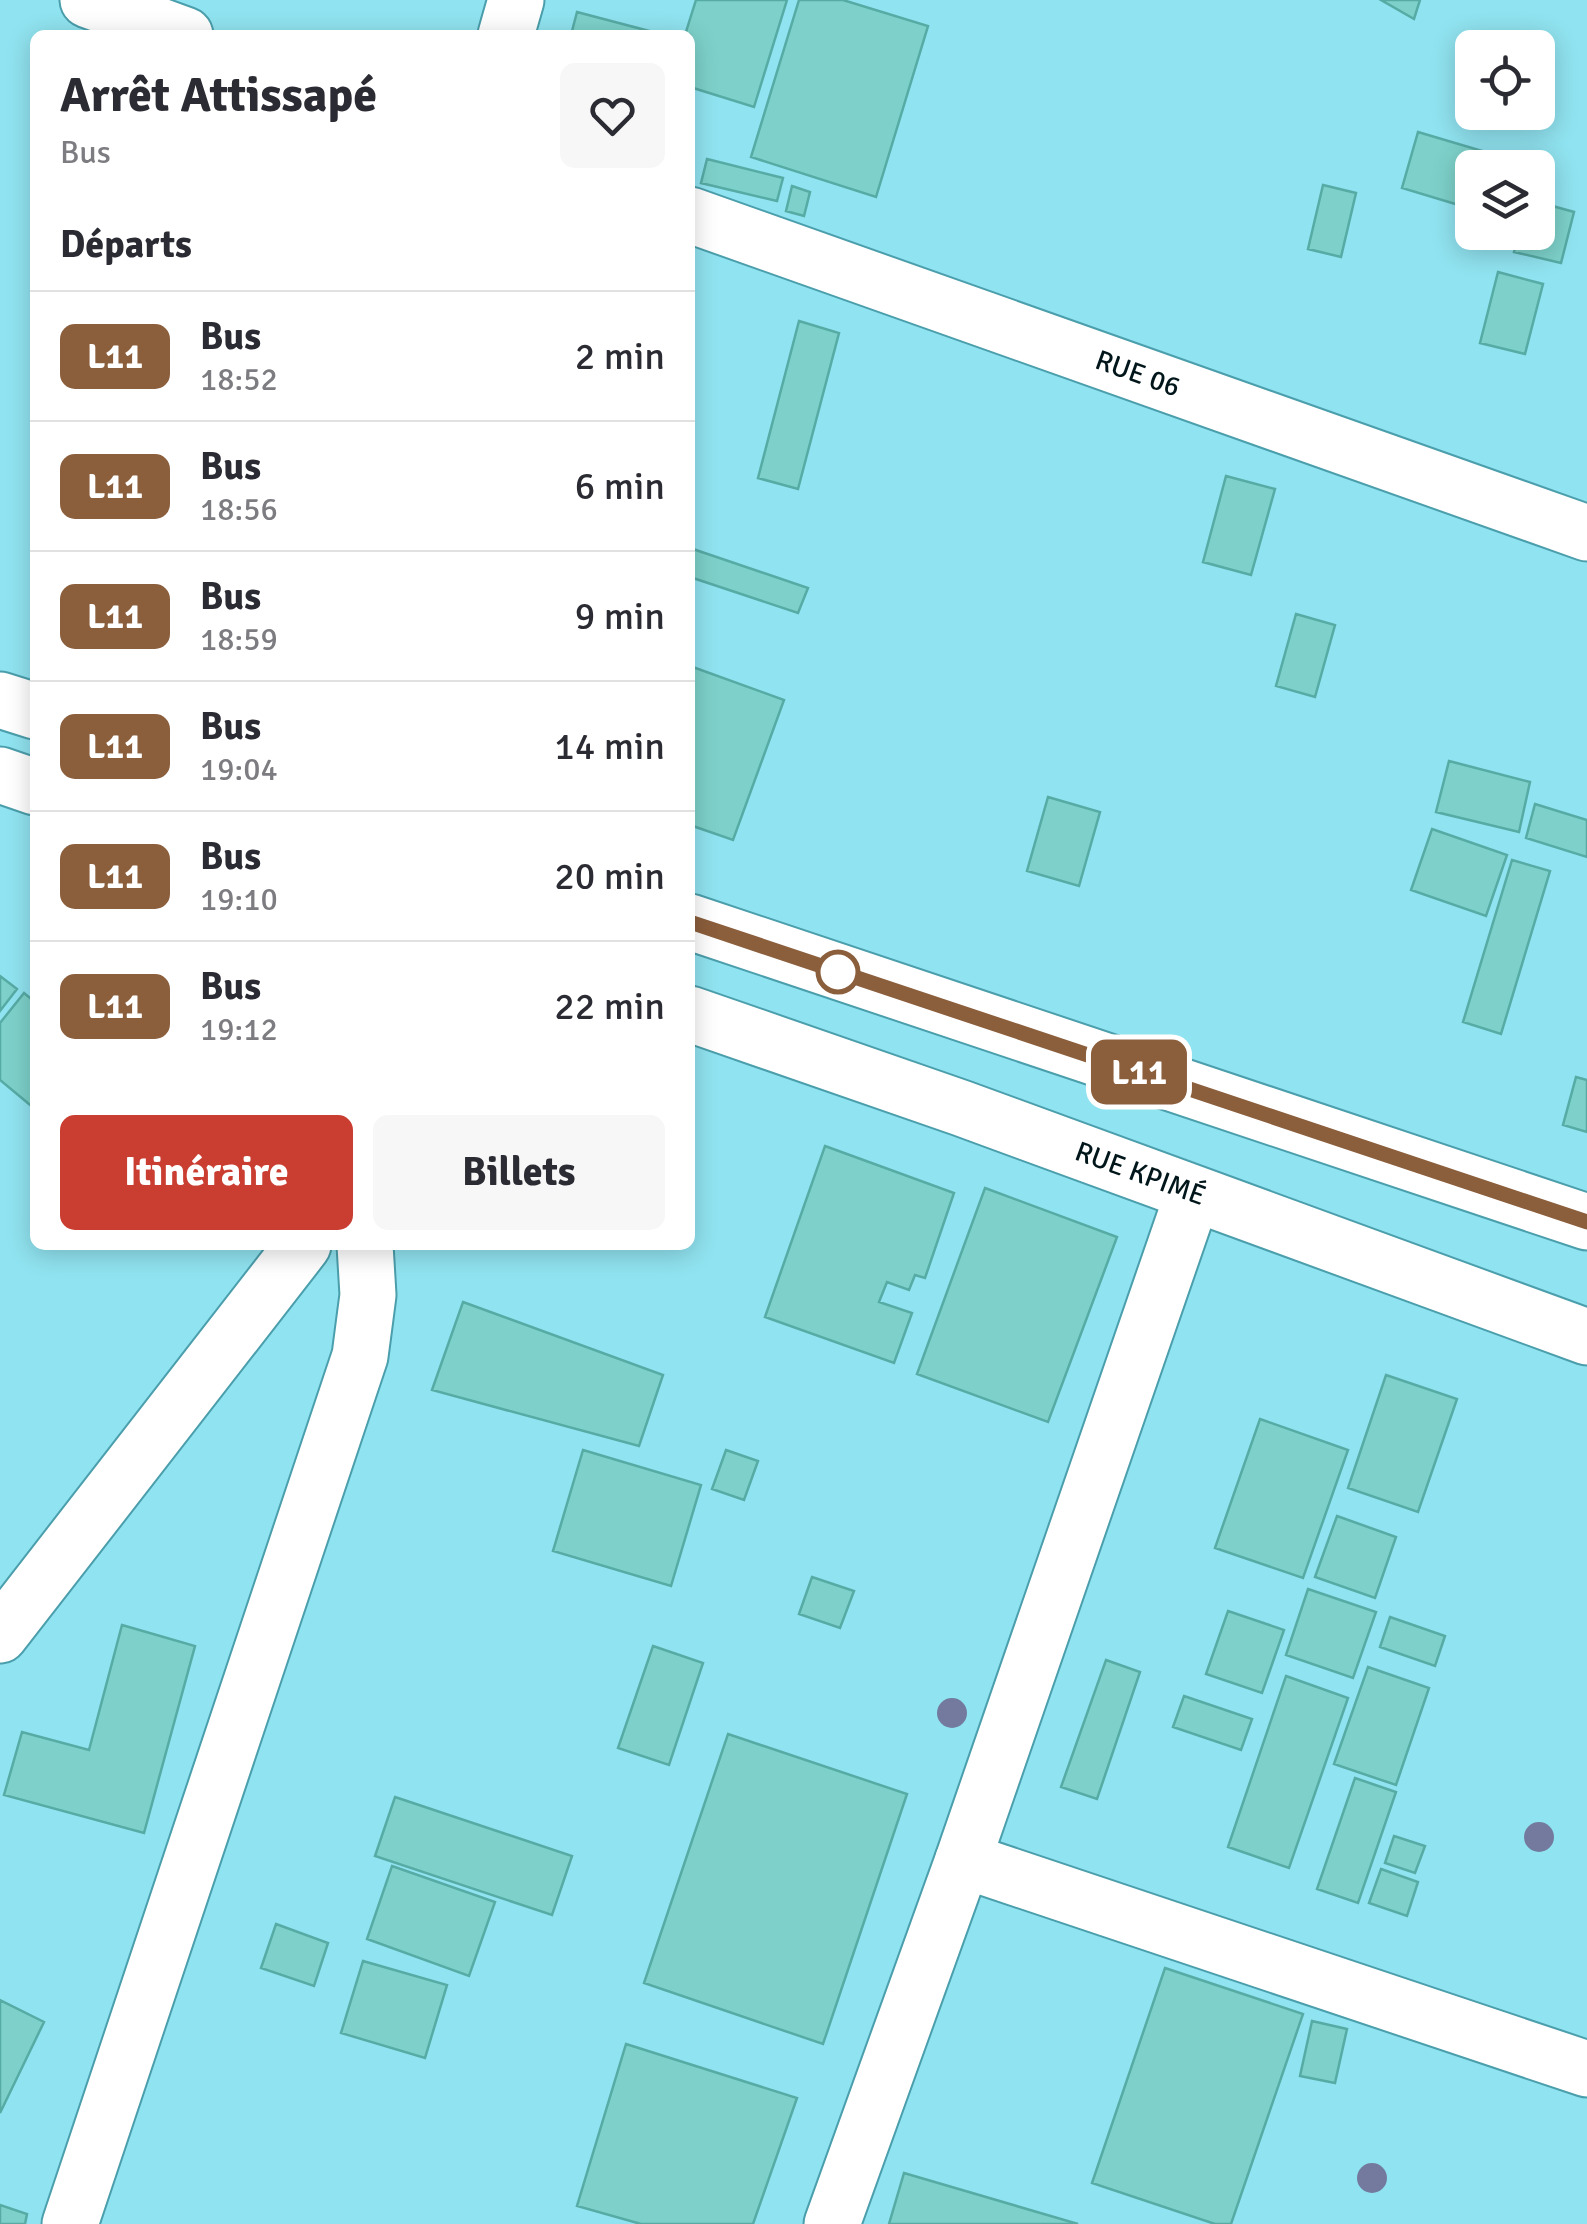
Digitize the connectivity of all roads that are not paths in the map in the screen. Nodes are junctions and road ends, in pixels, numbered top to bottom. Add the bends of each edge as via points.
1 (88, 0) edge
2 (516, 0) edge
3 (171, 30) edge
4 (507, 30) edge
5 (695, 217) edge
6 (1587, 534) edge
7 (0, 700) edge
8 (30, 710) edge
9 (0, 775) edge
10 (30, 785) edge
11 (695, 924) edge
12 (695, 1016) edge
13 (1194, 1194) junction
14 (1587, 1222) edge
15 (299, 1250) edge
16 (365, 1250) edge
17 (1587, 1338) edge
18 (0, 1635) edge
19 (963, 1860) junction
20 (1587, 2069) edge
21 (70, 2224) edge
22 (832, 2224) edge

1 - 3 street
2 - 4 street
5 - 6 street, RUE 06
7 - 8 street
9 - 10 street
11 - 14 street
12 - 13 street, RUE KPIMÉ
13 - 17 street, RUE KPIMÉ
13 - 19 street
15 - 18 street
16 - 21 street via 360,1356
19 - 20 street
19 - 22 street

